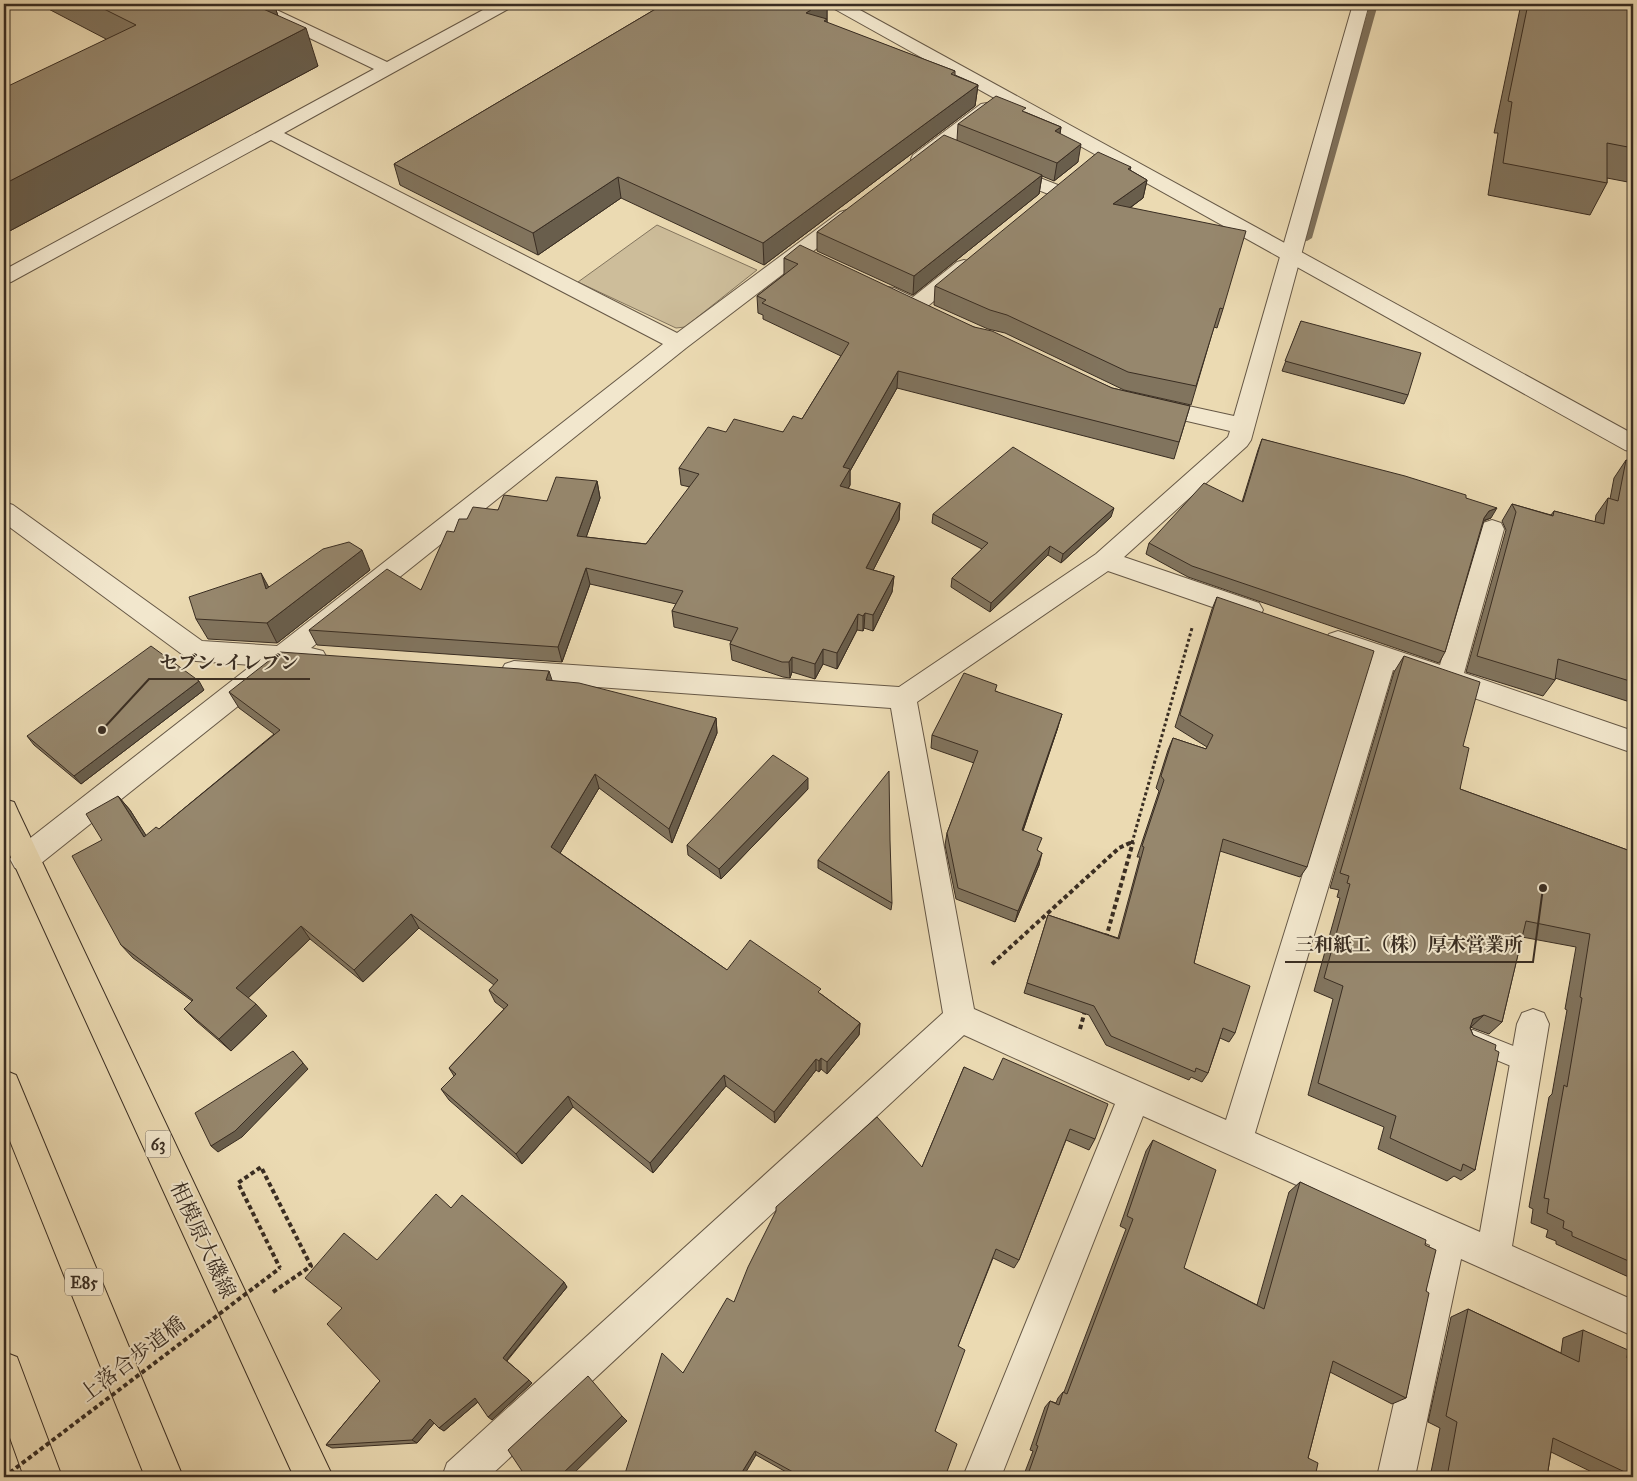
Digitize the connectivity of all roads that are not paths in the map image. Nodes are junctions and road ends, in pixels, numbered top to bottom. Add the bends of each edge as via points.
1 (251, 4) edge
2 (506, 4) edge
3 (837, 4) edge
4 (1361, 4) edge
5 (387, 68) junction
6 (1003, 96) junction
7 (269, 132) junction
8 (994, 166) edge
9 (901, 174) edge
10 (1056, 192) edge
11 (862, 204) edge
12 (982, 252) edge
13 (1290, 254) junction
14 (4, 278) edge
15 (870, 285) edge
16 (914, 306) junction
17 (939, 317) edge
18 (678, 343) junction
19 (1137, 402) edge
20 (1243, 426) junction
21 (1633, 444) edge
22 (4, 511) edge
23 (1492, 529) dead end
24 (1105, 560) junction
25 (1275, 619) edge
26 (1320, 634) edge
27 (281, 655) junction
28 (1384, 656) junction
29 (340, 660) edge
30 (488, 670) edge
31 (1450, 678) junction
32 (903, 698) junction
33 (1633, 742) edge
34 (4, 811) edge
35 (25, 859) junction
36 (958, 1007) junction
37 (1533, 1024) dead end
38 (1470, 1039) edge
39 (1528, 1062) junction
40 (4, 1086) edge
41 (1135, 1096) junction
42 (1236, 1141) junction
43 (1449, 1236) junction
44 (1493, 1255) junction
45 (1633, 1318) edge
46 (4, 1370) edge
47 (44, 1477) edge
48 (164, 1477) edge
49 (314, 1477) edge
50 (461, 1477) edge
51 (982, 1477) edge
52 (1396, 1477) edge

1 - 5 street
2 - 5 street
3 - 6 street
4 - 13 street
5 - 7 street
6 - 9 street via 949,147
6 - 13 street via 1098,158
7 - 14 street
7 - 18 street
8 - 10 street
11 - 18 street via 808,256
12 - 16 street
13 - 20 street
13 - 21 street
15 - 16 street
16 - 17 street
18 - 27 street
19 - 20 street
20 - 24 street via 1239,440
22 - 27 street via 196,651
23 - 31 street
24 - 25 street
24 - 32 street
26 - 28 street
27 - 29 street
27 - 35 street
28 - 31 street
28 - 42 street
30 - 32 street
31 - 33 street
32 - 36 street
34 - 35 main road, 相模原大磯線 / 63
35 - 49 main road, 相模原大磯線 / 63
36 - 41 street via 1070,1067
36 - 50 street
37 - 39 street
38 - 39 lane
39 - 44 street
40 - 48 main road, E85
41 - 42 street
41 - 51 street
42 - 43 street
43 - 44 street
43 - 52 street
44 - 45 street
46 - 47 main road

